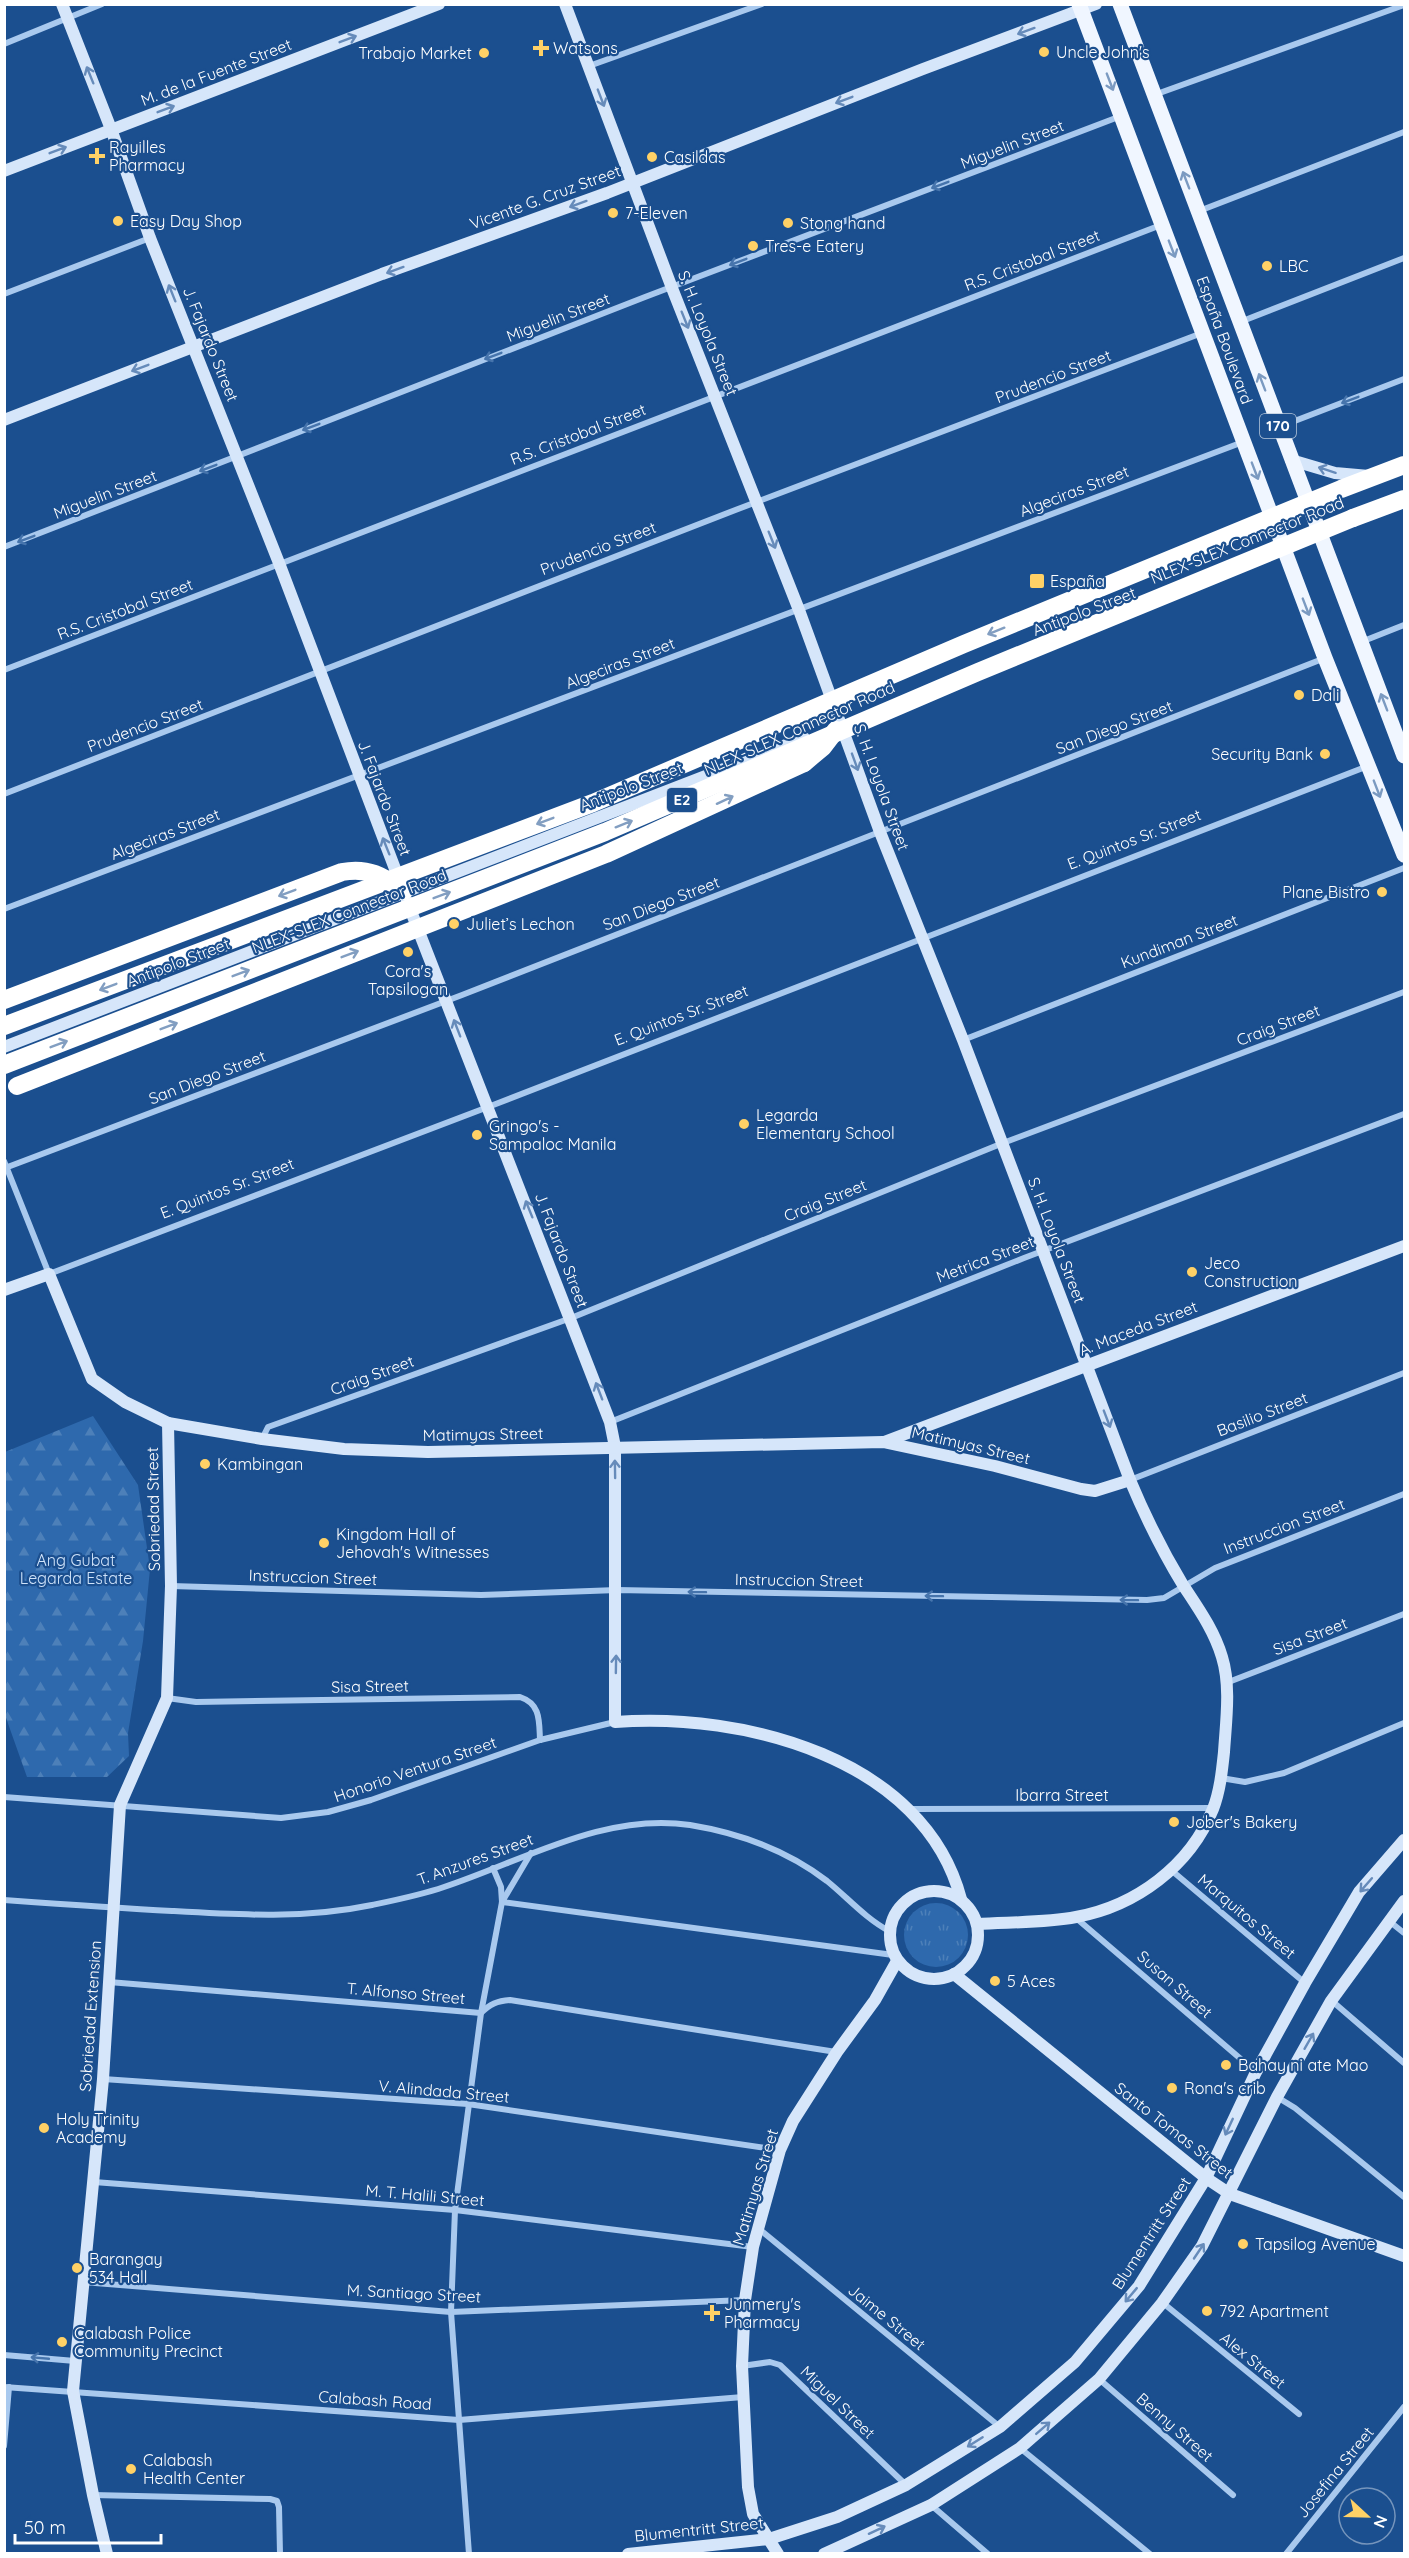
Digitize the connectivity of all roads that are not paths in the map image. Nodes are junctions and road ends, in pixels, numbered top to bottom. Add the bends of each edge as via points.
1 (62, 4) edge
2 (102, 4) edge
3 (439, 4) edge
4 (565, 4) edge
5 (762, 4) edge
6 (1120, 4) edge
7 (1404, 5) edge
8 (1085, 6) edge
9 (67, 18) junction
10 (4, 44) edge
11 (589, 66) junction
12 (1154, 95) junction
13 (1122, 115) junction
14 (111, 129) junction
15 (1404, 132) edge
16 (4, 171) edge
17 (632, 182) junction
18 (1198, 211) junction
19 (1162, 224) junction
20 (150, 238) junction
21 (1404, 258) edge
22 (672, 288) junction
23 (4, 294) edge
24 (1239, 322) junction
25 (1204, 333) junction
26 (194, 347) junction
27 (1404, 379) edge
28 (715, 396) junction
29 (4, 420) edge
30 (1279, 427) junction
31 (1244, 441) junction
32 (238, 456) junction
33 (1291, 460) junction
34 (1404, 467) edge
35 (1404, 499) edge
36 (757, 502) junction
37 (1404, 508) edge
38 (1322, 541) junction
39 (4, 547) edge
40 (1286, 552) junction
41 (279, 562) junction
42 (799, 610) junction
43 (1404, 625) edge
44 (1361, 642) junction
45 (1325, 658) junction
46 (4, 670) edge
47 (319, 671) junction
48 (841, 723) junction
49 (1403, 750) edge
50 (1368, 766) junction
51 (359, 775) junction
52 (4, 794) edge
53 (880, 832) junction
54 (1404, 855) edge
55 (1404, 868) edge
56 (404, 891) junction
57 (4, 909) edge
58 (924, 939) junction
59 (1404, 992) edge
60 (4, 1000) edge
61 (446, 1001) junction
62 (4, 1026) edge
63 (963, 1040) junction
64 (4, 1047) edge
65 (4, 1065) edge
66 (4, 1090) edge
67 (488, 1107) junction
68 (1404, 1114) edge
69 (1003, 1143) junction
70 (5, 1165) edge
71 (1404, 1246) edge
72 (1042, 1251) junction
73 (49, 1274) junction
74 (4, 1290) edge
75 (571, 1318) junction
76 (1086, 1365) junction
77 (1404, 1373) edge
78 (610, 1422) junction
79 (168, 1423) junction
80 (262, 1439) junction
81 (883, 1442) junction
82 (615, 1447) junction
83 (1130, 1480) junction
84 (1404, 1494) edge
85 (1184, 1585) junction
86 (171, 1586) junction
87 (617, 1590) junction
88 (1404, 1614) edge
89 (1225, 1684) junction
90 (167, 1698) junction
91 (615, 1722) junction
92 (1404, 1723) edge
93 (540, 1740) junction
94 (1221, 1778) junction
95 (4, 1797) edge
96 (120, 1805) junction
97 (1214, 1808) junction
98 (910, 1809) junction
99 (1404, 1840) edge
100 (532, 1852) junction
101 (493, 1868) junction
102 (1171, 1870) junction
103 (961, 1899) junction
104 (4, 1900) edge
105 (1404, 1901) edge
106 (502, 1902) junction
107 (114, 1908) junction
108 (1076, 1917) junction
109 (1389, 1921) junction
110 (977, 1924) junction
111 (889, 1930) junction
112 (1404, 1933) edge
113 (895, 1958) junction
114 (954, 1974) junction
115 (109, 1982) junction
116 (1305, 1983) junction
117 (1331, 2001) junction
118 (481, 2013) junction
119 (837, 2052) junction
120 (1404, 2063) edge
121 (1256, 2072) junction
122 (103, 2079) junction
123 (1277, 2097) junction
124 (468, 2104) junction
125 (780, 2150) junction
126 (1206, 2178) junction
127 (94, 2182) junction
128 (1230, 2194) junction
129 (1404, 2197) edge
130 (455, 2210) junction
131 (757, 2228) junction
132 (753, 2247) junction
133 (1404, 2256) edge
134 (82, 2282) junction
135 (745, 2300) junction
136 (1162, 2303) junction
137 (451, 2312) junction
138 (4, 2355) edge
139 (75, 2361) junction
140 (742, 2366) junction
141 (1099, 2379) junction
142 (7, 2387) edge
143 (73, 2391) junction
144 (743, 2397) junction
145 (1404, 2407) edge
146 (1299, 2414) dead end
147 (1402, 2415) edge
148 (459, 2420) junction
149 (1000, 2427) junction
150 (4, 2446) edge
151 (1020, 2448) junction
152 (906, 2485) junction
153 (93, 2495) junction
154 (1233, 2495) dead end
155 (931, 2505) junction
156 (768, 2540) junction
157 (107, 2553) edge
158 (279, 2553) edge
159 (469, 2553) edge
160 (628, 2553) edge
161 (778, 2553) edge
162 (824, 2553) edge
163 (988, 2553) edge
164 (1149, 2553) edge
165 (1286, 2553) edge

1 - 9 street, J. Fajardo Street
2 - 9 street
14 -> 3 street, M. de la Fuente Street
4 - 11 street, S. H. Loyola Street
5 - 11 street
6 - 12 main road, España Boulevard / 170
7 - 12 street
8 -> 13 main road, España Boulevard / 170
8 -> 17 street, Vicente G. Cruz Street
9 - 10 street
14 -> 9 street, J. Fajardo Street
11 -> 17 street, S. H. Loyola Street
18 -> 12 main road, España Boulevard / 170
13 - 19 main road, España Boulevard / 170
13 -> 22 street, Miguelin Street
16 -> 14 street, M. de la Fuente Street
14 - 20 street, J. Fajardo Street
15 - 18 street
17 - 22 street, S. H. Loyola Street
17 -> 26 street, Vicente G. Cruz Street
18 - 24 main road, España Boulevard / 170
19 -> 25 main road, España Boulevard / 170
19 - 28 street, R.S. Cristobal Street
20 - 23 street
26 -> 20 street, J. Fajardo Street
21 - 24 street
22 -> 28 street, S. H. Loyola Street
22 -> 32 street, Miguelin Street
30 -> 24 main road, España Boulevard / 170
25 - 31 main road, España Boulevard / 170
25 - 36 street, Prudencio Street
26 -> 29 street, Vicente G. Cruz Street
26 - 32 street, J. Fajardo Street
27 -> 30 street
28 - 36 street, S. H. Loyola Street
28 - 41 street, R.S. Cristobal Street
30 - 33 main road, España Boulevard / 170
31 -> 40 main road, España Boulevard / 170
31 - 42 street, Algeciras Street
32 -> 39 street, Miguelin Street
32 - 41 street, J. Fajardo Street
34 -> 33 street via 1387,476 1359,476
33 - 38 main road, España Boulevard / 170
34 -> 62 highway, NLEX-SLEX Connector Road / E2, bridge via 1341,489 985,635 593,803
65 -> 35 highway, NLEX-SLEX Connector Road / E2, bridge via 605,832 967,677
36 -> 42 street, S. H. Loyola Street
36 - 47 street, Prudencio Street
37 - 38 street, Antipolo Street
38 - 40 street, Antipolo Street
38 - 44 main road, España Boulevard / 170
40 -> 45 main road, España Boulevard / 170
40 - 48 street, Antipolo Street
41 - 46 street, R.S. Cristobal Street
41 - 47 street, J. Fajardo Street
42 - 48 street, S. H. Loyola Street
42 - 51 street, Algeciras Street
43 - 44 street
49 -> 44 main road, España Boulevard / 170
45 - 50 main road, España Boulevard / 170
45 - 53 street, San Diego Street
47 - 51 street, J. Fajardo Street
47 - 52 street, Prudencio Street
48 -> 53 street, S. H. Loyola Street
48 - 56 street, Antipolo Street
66 -> 48 highway, bridge via 606,854 804,763 823,747
50 -> 54 main road, España Boulevard / 170
50 - 58 street, E. Quintos Sr. Street
56 -> 51 street, J. Fajardo Street
51 - 57 street, Algeciras Street
53 - 58 street, S. H. Loyola Street
53 - 61 street, San Diego Street
55 - 63 street, Kundiman Street
56 -> 60 highway via 374,872 342,872
56 - 61 street, J. Fajardo Street
56 - 64 street, Antipolo Street
58 - 63 street, S. H. Loyola Street
58 - 67 street, E. Quintos Sr. Street
59 - 69 street, Craig Street
67 -> 61 street, J. Fajardo Street
61 - 70 street, San Diego Street
63 - 69 street, S. H. Loyola Street
67 - 73 street, E. Quintos Sr. Street
75 -> 67 street, J. Fajardo Street
68 - 72 street, Metrica Street
69 - 72 street, S. H. Loyola Street
69 - 75 street, Craig Street
70 - 73 street, Sobriedad Street
71 - 76 street, A. Maceda Street
72 - 76 street, S. H. Loyola Street
72 - 78 street, Metrica Street
73 - 74 street, E. Quintos Sr. Street
73 - 79 street, Sobriedad Street via 92,1379 125,1402
78 -> 75 street, J. Fajardo Street
75 - 80 street, Craig Street via 268,1426
76 - 81 street, A. Maceda Street
76 -> 83 street, S. H. Loyola Street
77 - 83 street, Basilio Street
78 - 82 street, J. Fajardo Street
79 - 80 street, Matimyas Street
79 - 86 street, Sobriedad Street
80 - 82 street, Matimyas Street via 344,1449 428,1452
81 - 82 street, Matimyas Street
81 - 83 street, Matimyas Street via 995,1466 1081,1490 1095,1491
87 -> 82 street, J. Fajardo Street
83 - 85 street
84 - 85 street, Instruccion Street via 1215,1568
85 -> 87 street, Instruccion Street via 1164,1598 1147,1600
85 - 89 street via 1222,1658
86 - 87 street, Instruccion Street via 481,1595
86 - 90 street, Sobriedad Street
91 -> 87 street, J. Fajardo Street
88 - 89 street, Sisa Street
89 - 94 street via 1227,1712
90 - 93 street, Sisa Street via 196,1702 520,1697 536,1709
90 - 96 street, Sobriedad Street
91 - 93 street, Honorio Ventura Street
91 - 98 street via 669,1720 785,1740 833,1759 881,1786
92 - 94 street via 1284,1773 1245,1782
93 - 96 street, Honorio Ventura Street via 328,1812 281,1818
94 - 97 street
95 - 96 street, Honorio Ventura Street
96 - 107 street, Sobriedad Street
97 - 98 street, Ibarra Street
97 - 102 street via 1203,1831
98 - 103 street via 945,1855
99 -> 116 street, Blumentritt Street via 1359,1892
100 - 101 street, T. Anzures Street
100 - 106 street
100 - 111 street, T. Anzures Street via 596,1833 651,1823 725,1832 784,1854
101 - 106 street
101 - 107 street, T. Anzures Street via 443,1888 316,1915 243,1916
102 - 108 street via 1122,1904
102 - 116 street, Marquitos Street
103 - 110 street
103 - 111 street via 944,1891 925,1890 907,1898 894,1912
104 - 107 street, T. Anzures Street
105 - 109 street
106 - 113 street
106 - 118 street
107 - 115 street, Sobriedad Extension
108 - 110 street
108 - 121 street, Susan Street
109 - 112 street
109 - 117 street
110 - 114 street via 974,1953 966,1966
111 - 113 street
113 - 114 street via 908,1972 923,1978 939,1979
113 - 119 street, Matimyas Street via 875,2000
114 - 126 street, Santo Tomas Street
115 - 118 street, T. Alfonso Street
115 - 122 street, Sobriedad Extension
116 - 121 street, Blumentritt Street
117 - 120 street
123 -> 117 street
118 - 119 street, T. Alfonso Street via 489,2005 510,2000
118 - 124 street
119 - 125 street, Matimyas Street via 793,2121
121 -> 126 street, Blumentritt Street
122 - 124 street, V. Alindada Street
122 - 127 street, Sobriedad Extension
123 - 128 street
123 - 129 street
124 - 125 street, V. Alindada Street
124 - 130 street
125 - 131 street, Matimyas Street
126 - 128 street, Santo Tomas Street
126 -> 149 street, Blumentritt Street via 1139,2286 1075,2362
127 - 130 street, M. T. Halili Street
127 - 134 street, Sobriedad Extension
128 - 133 street, Santo Tomas Street
136 -> 128 street via 1202,2246
130 - 132 street, M. T. Halili Street
130 - 137 street
131 - 132 street, Matimyas Street
131 - 149 street, Jaime Street
132 - 135 street, Matimyas Street
134 - 137 street, M. Santiago Street
134 - 139 street, Sobriedad Extension
135 - 137 street, M. Santiago Street
135 - 140 street, Matimyas Street
136 - 141 street
136 - 146 street, Alex Street
137 - 148 street
139 -> 138 street
139 - 143 street, Sobriedad Extension
140 - 144 street, Matimyas Street
140 - 152 street, Miguel Street via 770,2362 780,2365
151 -> 141 street
141 - 154 street, Benny Street
142 - 143 street, Calabash Road
142 - 150 street
143 - 148 street, Calabash Road
143 - 153 street, Sobriedad Extension
144 - 148 street, Calabash Road
144 - 156 street, Matimyas Street via 748,2487 753,2514
145 - 147 street, Josefina Street
147 - 165 street, Josefina Street
148 - 159 street
149 -> 152 street, Blumentritt Street
151 - 155 street
151 - 164 street
152 - 156 street, Blumentritt Street via 837,2517
153 - 157 street, Sobriedad Extension
153 - 158 street via 277,2501
162 -> 155 street
155 - 163 street
156 - 160 street, Blumentritt Street
156 - 161 street, Matimyas Street

